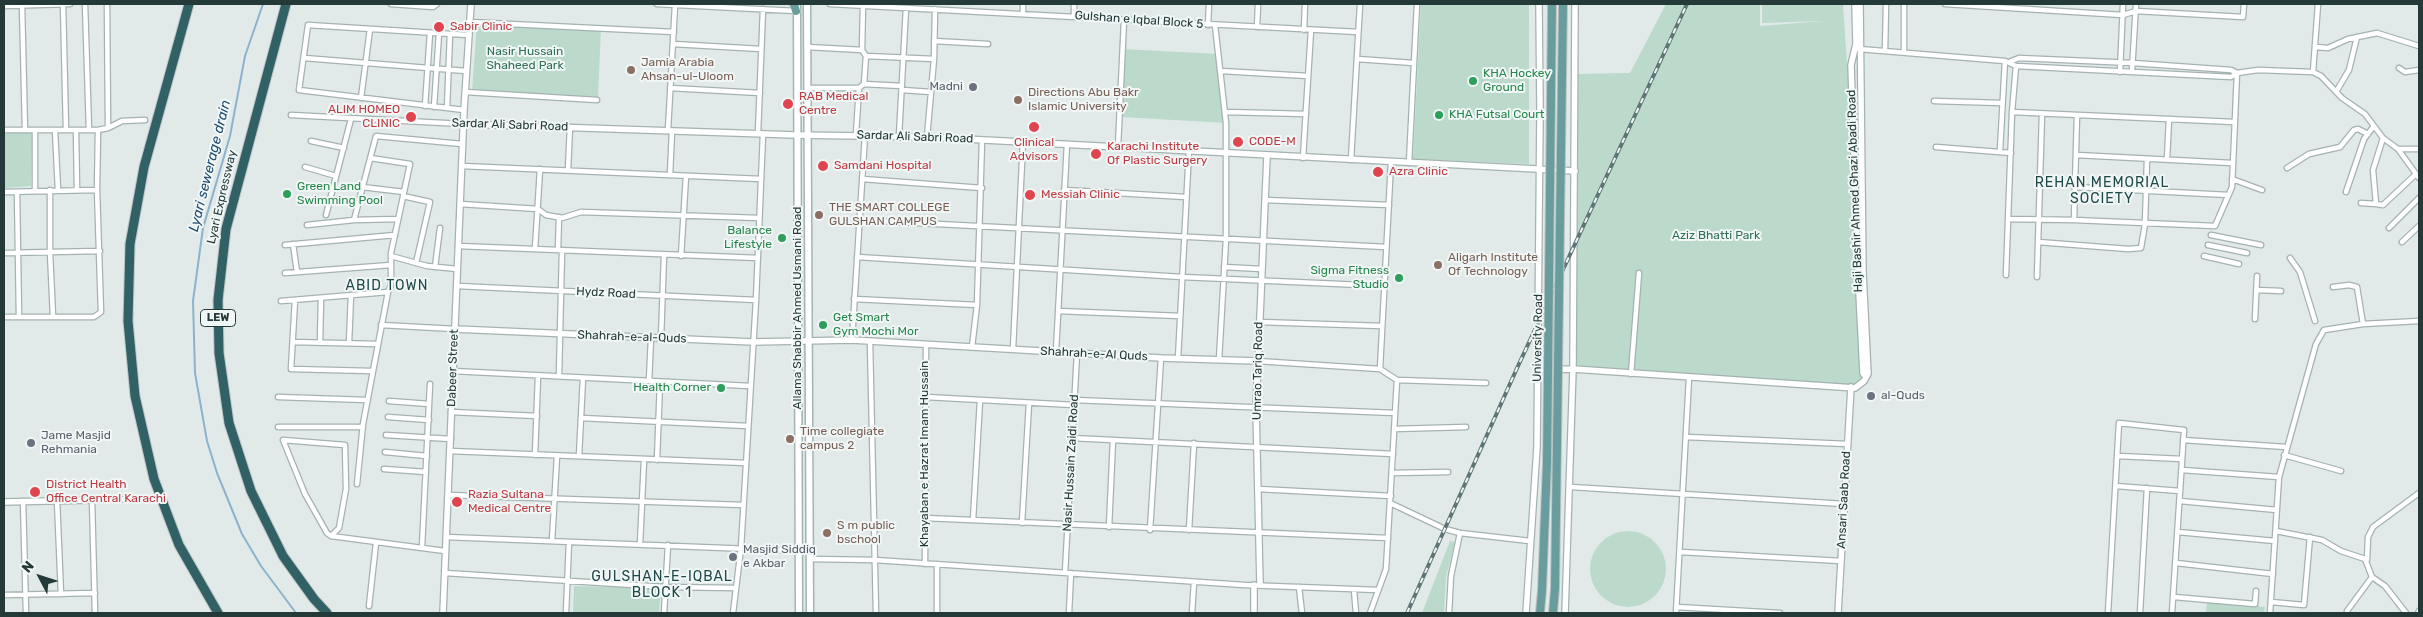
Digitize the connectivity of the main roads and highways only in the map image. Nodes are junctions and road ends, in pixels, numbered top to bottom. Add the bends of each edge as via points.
1 (189, 4) edge
2 (286, 4) edge
3 (807, 4) edge
4 (1552, 4) edge
5 (1563, 4) edge
6 (796, 6) edge
7 (218, 613) edge
8 (327, 613) edge
9 (799, 613) edge
10 (810, 613) edge
11 (1540, 613) edge
12 (1553, 613) edge

1 - 7 highway via 144,167 130,244 128,321 135,396 154,479 179,545
2 - 8 highway, Lyari Expressway / LEW via 226,229 219,282 218,353 229,423 251,491 283,556
3 - 10 main road, Allama Shabbir Ahmed Usmani Road
4 - 11 main road, University Road, bridge via 1548,463
5 - 12 main road, University Road, bridge
6 - 9 main road, Allama Shabbir Ahmed Usmani Road

